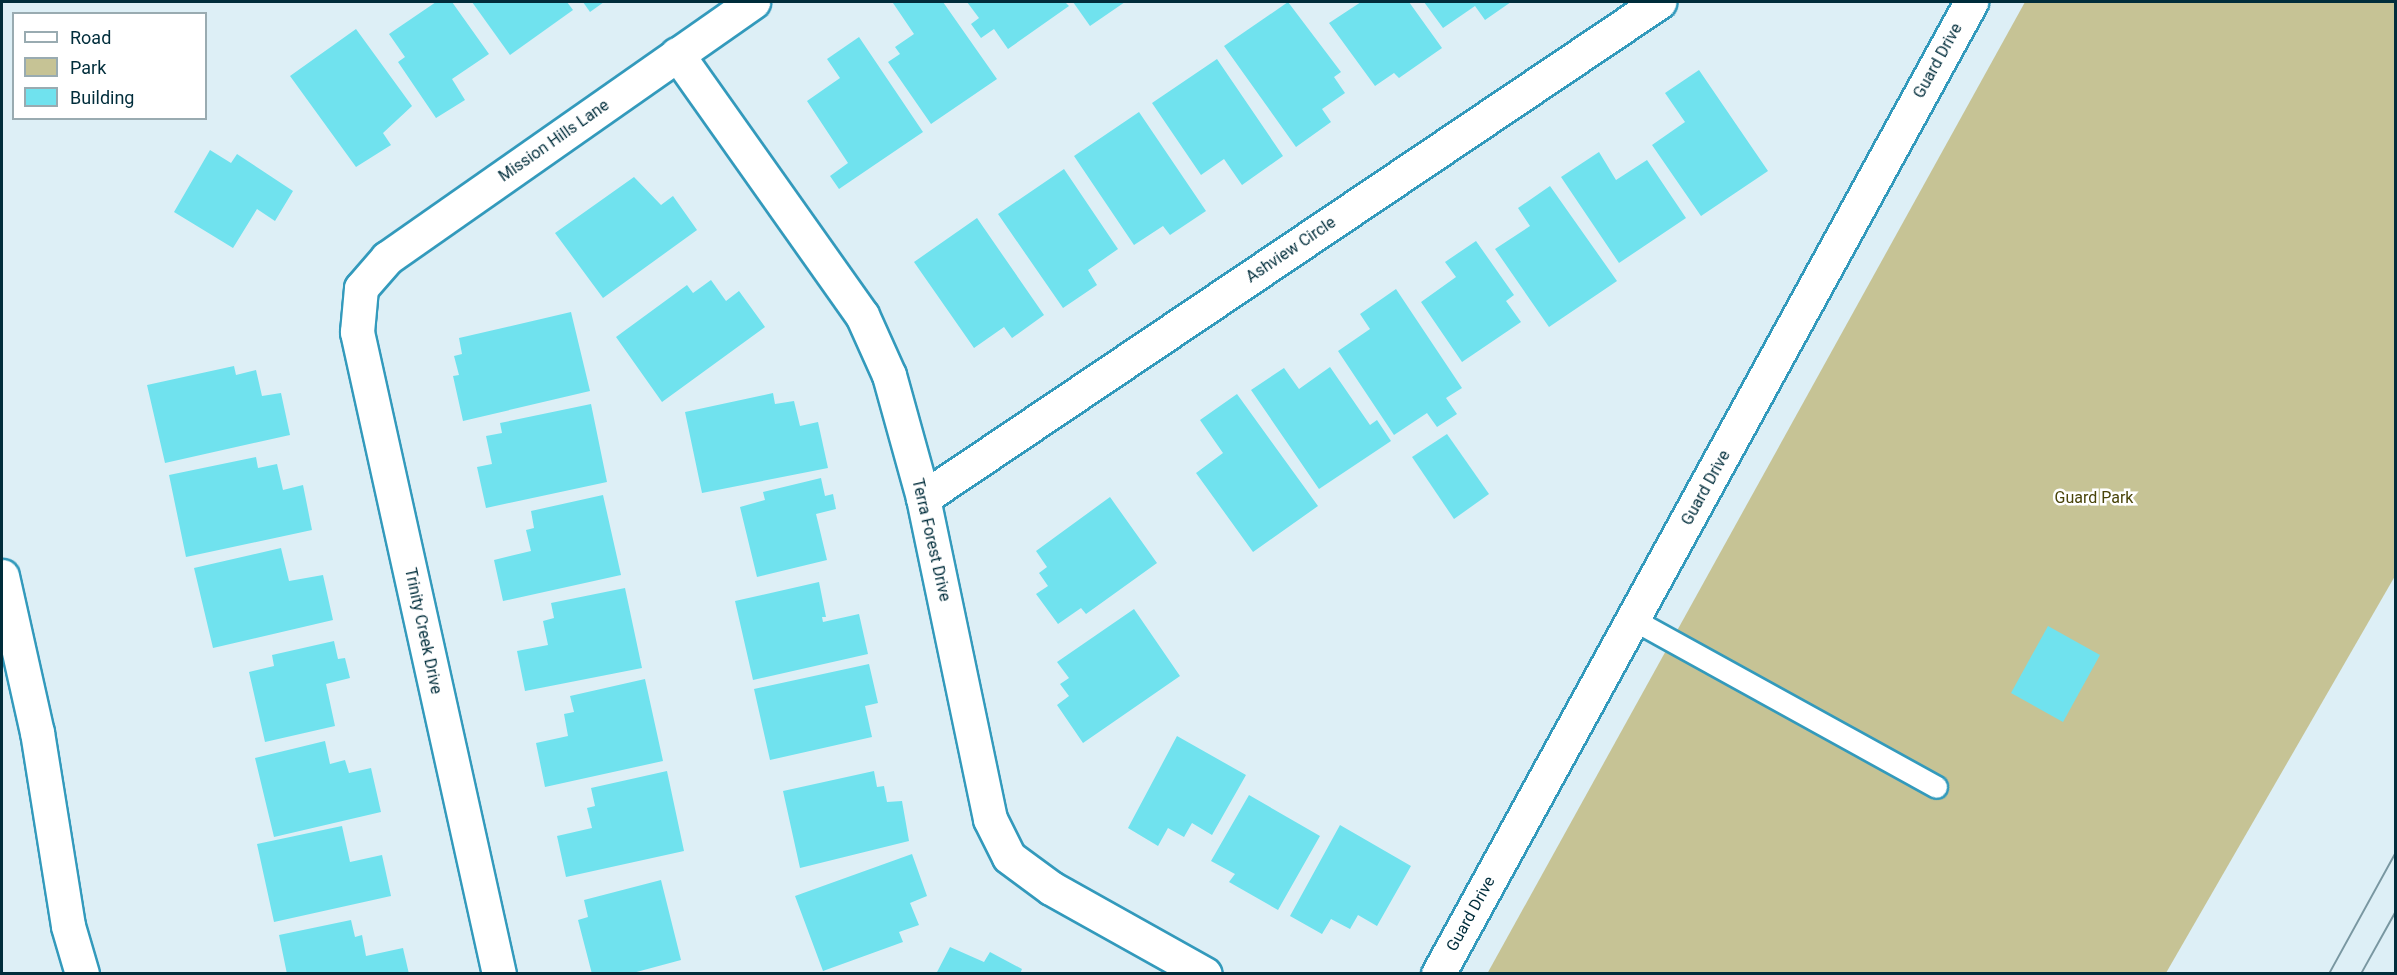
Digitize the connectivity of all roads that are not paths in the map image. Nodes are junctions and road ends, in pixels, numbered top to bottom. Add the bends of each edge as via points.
1 (753, 2) edge
2 (1659, 2) edge
3 (1971, 2) edge
4 (677, 54) junction
5 (361, 288) joint
6 (923, 498) junction
7 (2, 576) edge
8 (1634, 620) junction
9 (1936, 787) dead end
10 (82, 974) edge
11 (499, 974) edge
12 (1205, 974) edge
13 (1438, 974) edge

1 - 4 main road, Mission Hills Lane
2 - 6 main road, Ashview Circle
3 - 8 main road, Guard Drive
4 - 5 main road, Mission Hills Lane via 387,258
4 - 6 main road, Terra Forest Drive via 862,315 889,375
5 - 11 main road, Trinity Creek Drive via 357,332
6 - 12 main road, Terra Forest Drive via 990,819 1009,857 1051,888
7 - 10 main road via 37,732 68,926
8 - 9 lane
8 - 13 main road, Guard Drive

